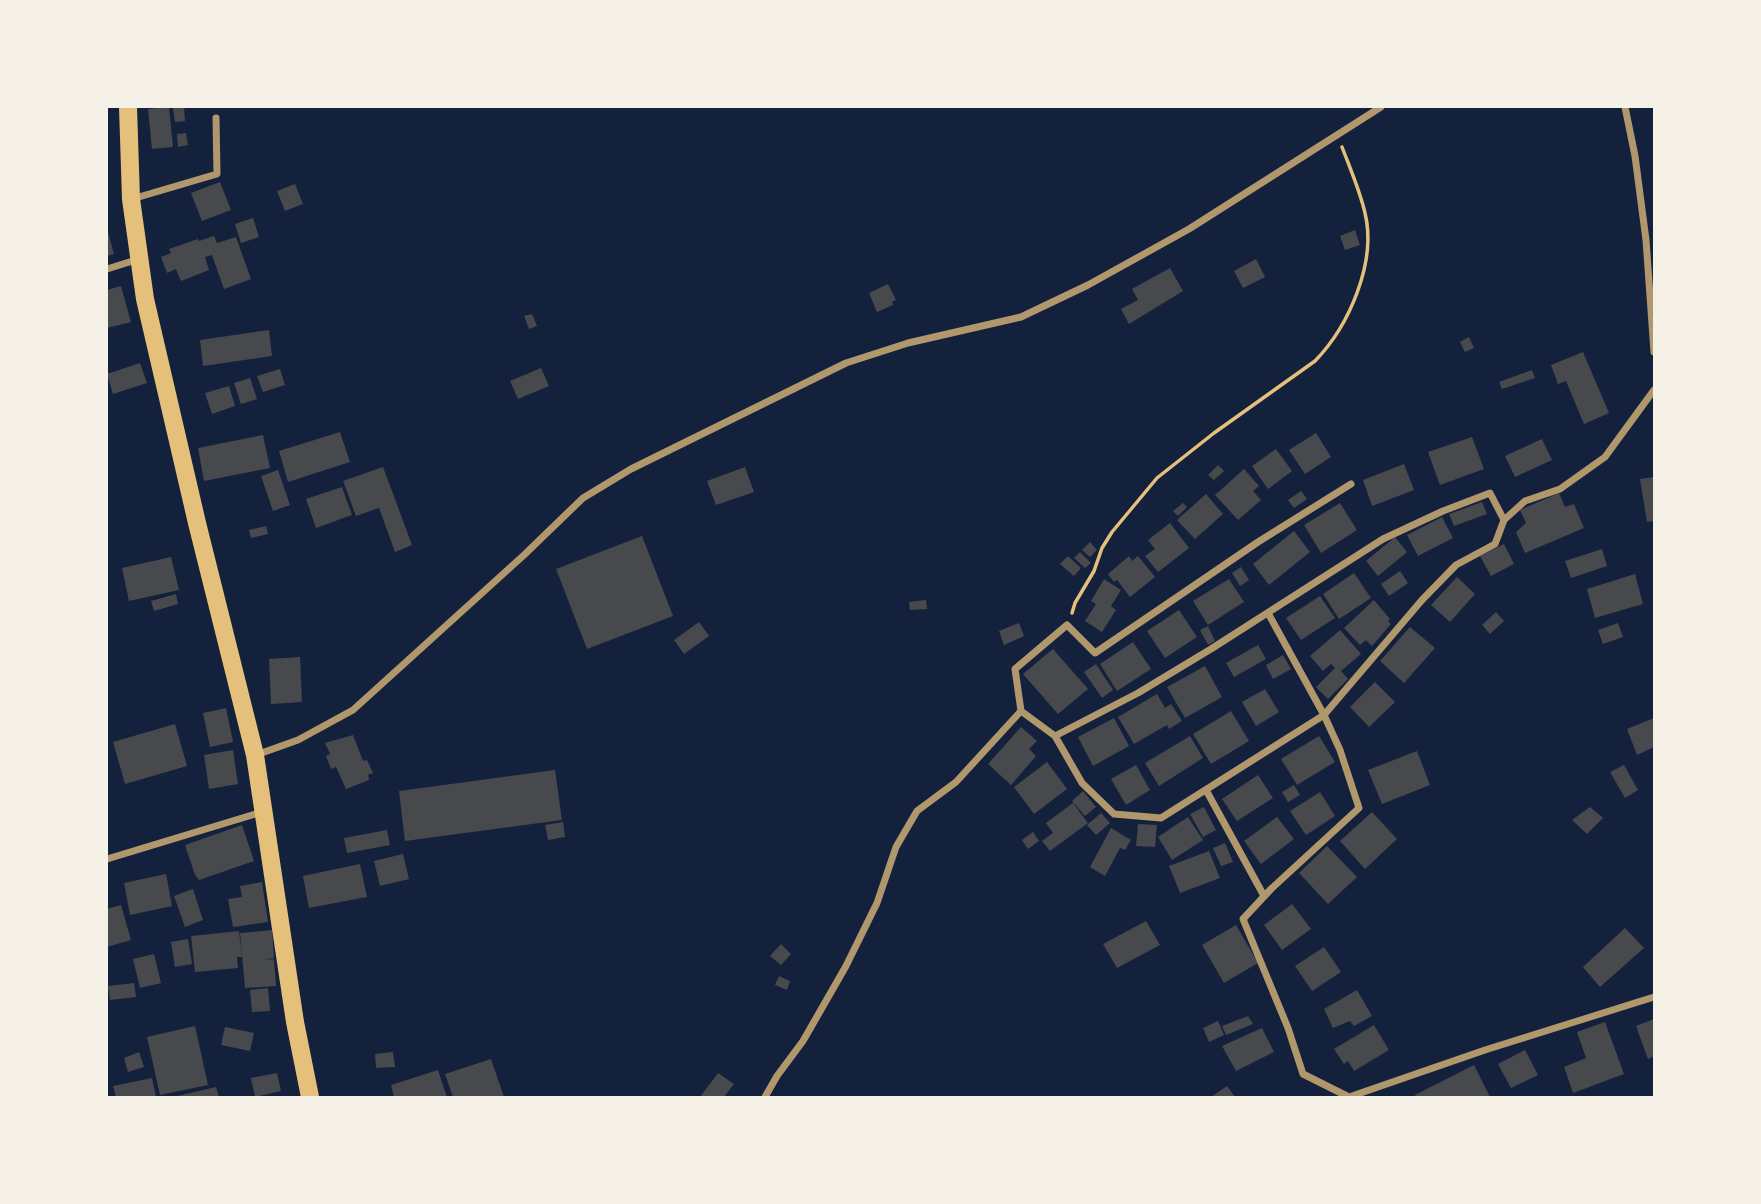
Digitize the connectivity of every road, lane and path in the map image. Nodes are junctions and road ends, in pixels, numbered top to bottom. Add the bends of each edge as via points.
1 (128, 107) edge
2 (1381, 107) edge
3 (1625, 107) edge
4 (216, 118) dead end
5 (1338, 136) junction
6 (131, 199) junction
7 (139, 259) junction
8 (107, 269) edge
9 (1654, 352) edge
10 (1654, 390) edge
11 (1350, 484) dead end
12 (1504, 520) junction
13 (1268, 613) junction
14 (1067, 625) junction
15 (1021, 711) junction
16 (1324, 715) junction
17 (1055, 736) junction
18 (255, 755) junction
19 (1206, 790) junction
20 (263, 812) junction
21 (107, 859) edge
22 (1265, 896) junction
23 (1654, 997) edge
24 (310, 1097) edge
25 (765, 1097) edge

1 - 6 highway
2 - 5 street
3 - 9 street via 1647,240
4 - 6 street via 217,174
5 - 14 path via 1366,214 1368,241 1357,293 1344,322 1315,361 1157,478 1107,540
5 - 18 street via 1189,229 1021,317 908,343 846,363 631,469 583,498 353,710 298,740
6 - 7 highway
7 - 8 street
7 - 18 highway
10 - 12 street via 1605,457 1560,489 1525,501
11 - 14 street via 1095,653
12 - 13 street via 1490,493 1443,511 1383,540
12 - 16 street via 1495,544 1455,565
13 - 16 street
13 - 17 street via 1138,693
14 - 15 street via 1015,668
15 - 17 street
15 - 25 street via 956,782 917,811 896,847 877,903 846,967
16 - 19 street
16 - 22 street via 1359,808
17 - 19 street via 1082,783 1114,814 1161,818
18 - 20 highway
19 - 22 street
20 - 21 street
20 - 24 highway
22 - 23 street via 1243,919 1303,1074 1349,1097

